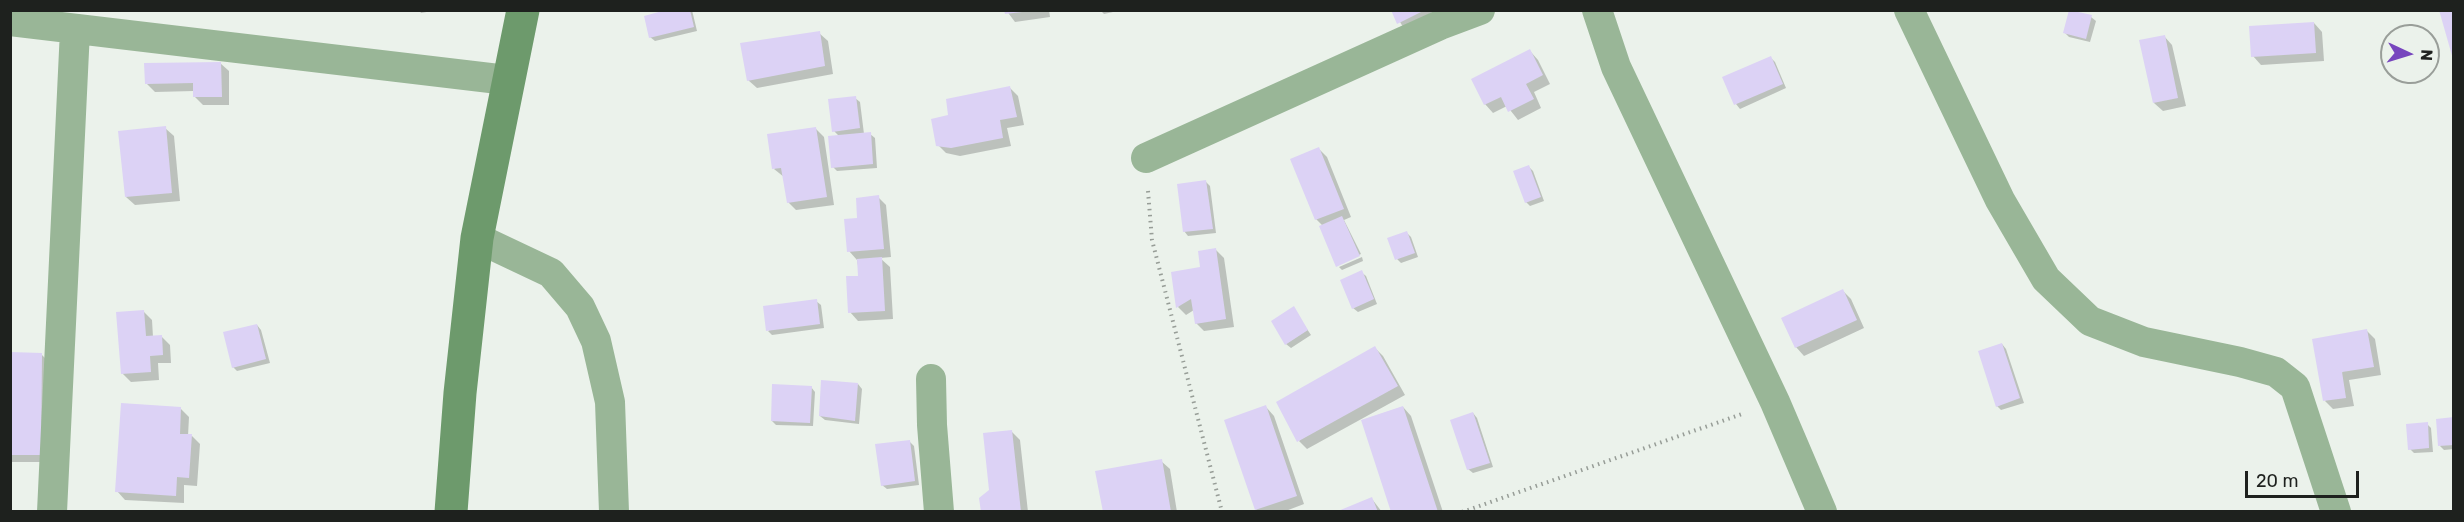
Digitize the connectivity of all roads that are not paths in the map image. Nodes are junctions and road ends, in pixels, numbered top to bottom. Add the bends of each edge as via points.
1 (523, 10) edge
2 (1480, 10) edge
3 (1597, 10) edge
4 (1909, 10) edge
5 (10, 21) edge
6 (75, 30) junction
7 (507, 80) junction
8 (1146, 158) road end
9 (477, 238) junction
10 (931, 379) dead end
11 (52, 512) edge
12 (451, 512) edge
13 (614, 512) edge
14 (939, 512) edge
15 (1822, 512) edge
16 (2336, 512) edge

1 - 7 street
2 - 8 street
3 - 15 street via 1616,67 1775,402
4 - 16 street via 2000,200 2046,279 2090,321 2144,342 2276,372 2295,387
5 - 6 street
6 - 7 street
6 - 11 street
7 - 9 street
9 - 12 street
9 - 13 street via 551,273 580,307 596,341 610,402
10 - 14 street

